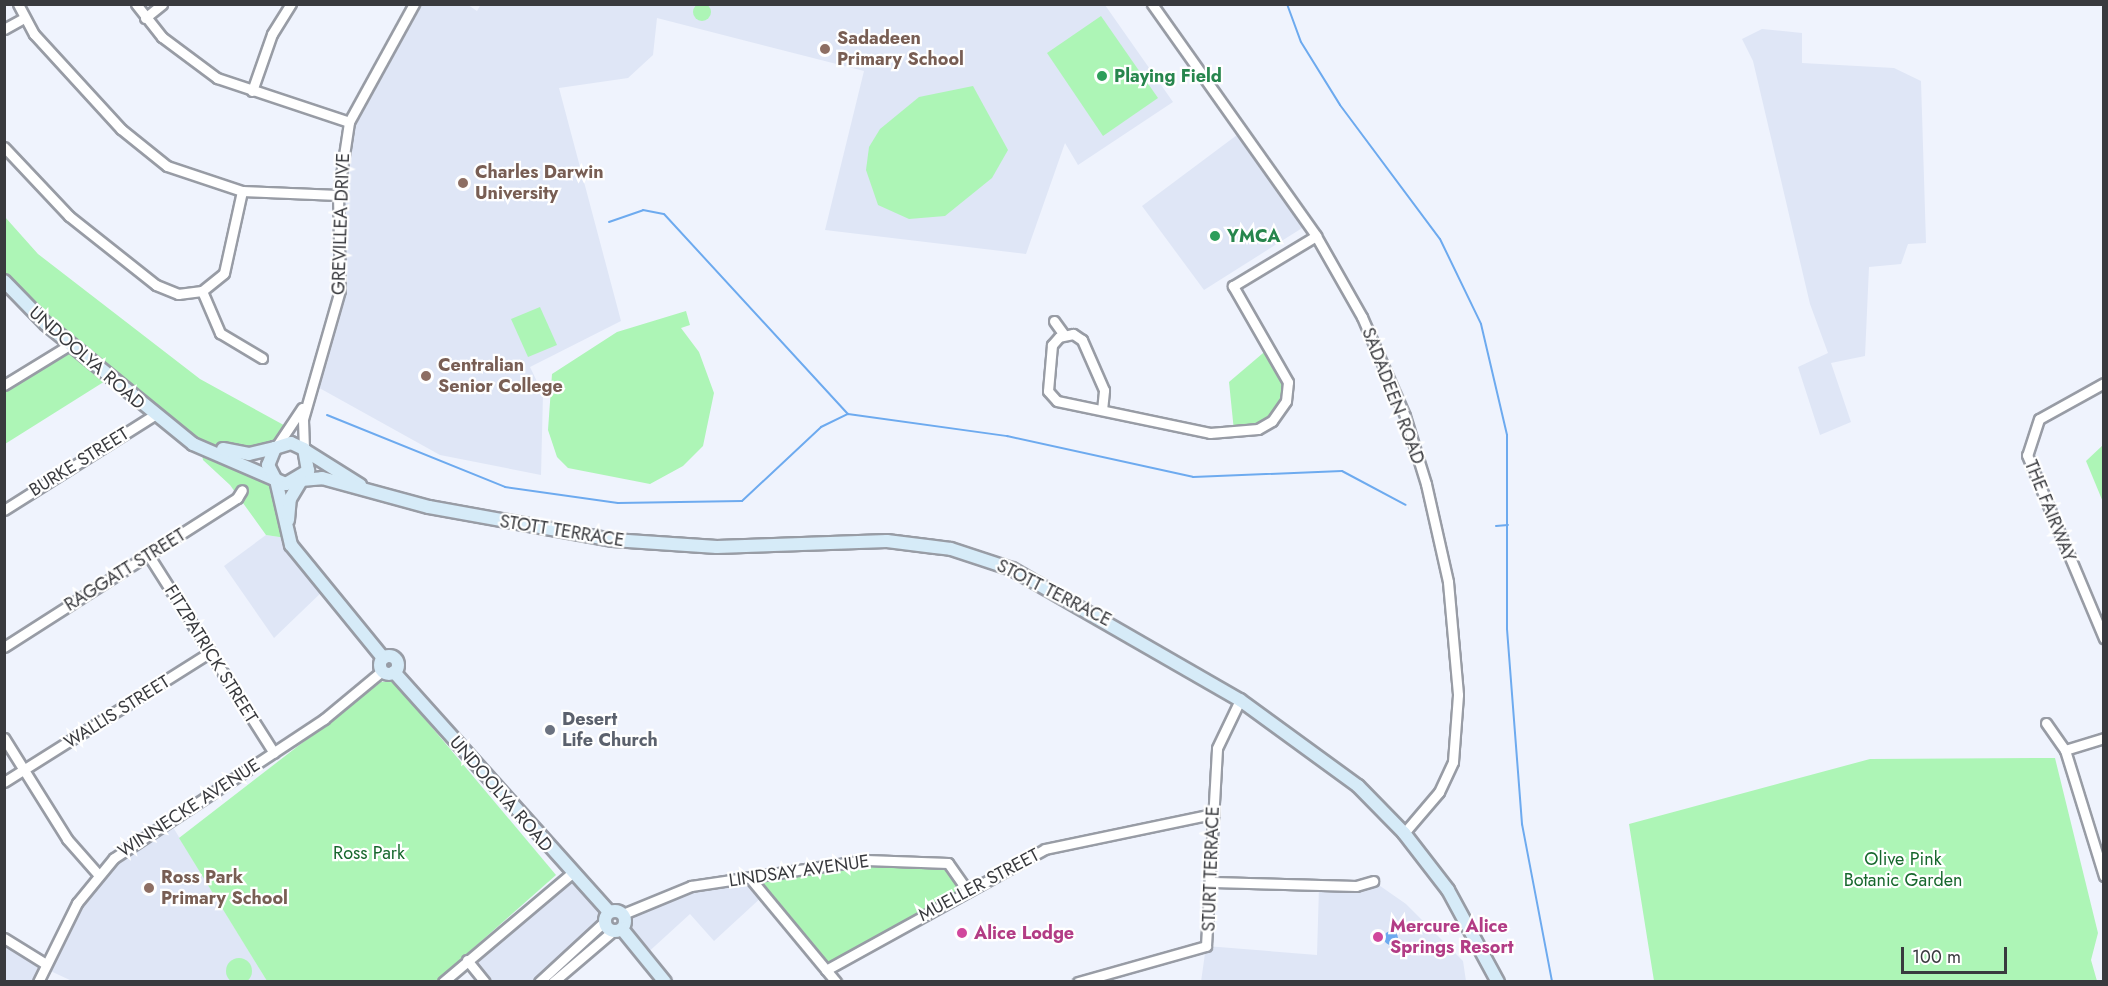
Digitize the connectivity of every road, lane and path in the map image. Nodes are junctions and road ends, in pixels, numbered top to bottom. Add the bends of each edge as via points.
1 (18, 4) edge
2 (136, 4) edge
3 (162, 4) edge
4 (291, 4) edge
5 (414, 4) edge
6 (1152, 4) edge
7 (145, 18) junction
8 (22, 19) junction
9 (4, 29) edge
10 (252, 92) junction
11 (349, 122) junction
12 (4, 147) edge
13 (242, 191) junction
14 (338, 195) junction
15 (1316, 236) junction
16 (4, 281) edge
17 (202, 291) junction
18 (1054, 321) dead end
19 (1064, 335) junction
20 (70, 345) junction
21 (262, 358) dead end
22 (2103, 383) edge
23 (4, 385) edge
24 (314, 385) junction
25 (1102, 410) junction
26 (154, 415) junction
27 (175, 430) junction
28 (275, 447) junction
29 (305, 450) junction
30 (275, 479) junction
31 (301, 480) junction
32 (242, 490) dead end
33 (394, 498) junction
34 (4, 510) edge
35 (149, 556) junction
36 (303, 560) junction
37 (2103, 638) edge
38 (4, 647) edge
39 (209, 653) junction
40 (388, 672) junction
41 (1240, 699) junction
42 (2046, 723) dead end
43 (4, 738) edge
44 (2103, 738) edge
45 (2065, 750) junction
46 (274, 753) junction
47 (24, 770) junction
48 (4, 782) edge
49 (1213, 814) junction
50 (1404, 833) junction
51 (2098, 836) edge
52 (97, 873) junction
53 (571, 874) junction
54 (2103, 876) edge
55 (750, 878) junction
56 (1213, 882) junction
57 (1373, 882) dead end
58 (967, 890) junction
59 (623, 914) joint
60 (612, 923) junction
61 (4, 938) edge
62 (466, 960) junction
63 (46, 963) junction
64 (826, 970) junction
65 (38, 981) edge
66 (443, 981) edge
67 (485, 981) edge
68 (538, 981) edge
69 (553, 981) edge
70 (665, 981) edge
71 (836, 981) edge
72 (1078, 981) edge
73 (1498, 981) edge

1 - 8 street
2 - 7 street
3 - 7 street
4 - 10 street via 272,34
5 - 11 street, GREVILLEA DRIVE
6 - 15 street, SADADEEN ROAD
7 - 10 street via 197,66
8 - 9 street
8 - 13 street via 150,153 185,175
10 - 11 street
11 - 14 street, GREVILLEA DRIVE
12 - 17 street via 69,216 156,285 178,294
13 - 14 street
13 - 17 street via 228,266
14 - 24 street, GREVILLEA DRIVE via 340,290
15 - 25 street via 1233,286 1288,382 1286,401 1272,422 1258,429 1210,434
15 - 50 street, SADADEEN ROAD via 1362,316 1405,416 1448,582 1458,695 1453,762 1439,792
16 - 20 main road, UNDOOLYA ROAD
17 - 21 street via 224,337
18 - 19 street
19 - 25 street via 1082,340 1104,390
19 - 25 street via 1052,345 1048,391 1057,401
20 - 23 street
20 - 26 main road, UNDOOLYA ROAD
22 - 37 street, THE FAIRWAY via 2039,419 2027,455
24 - 28 street, GREVILLEA DRIVE
24 - 29 street, GREVILLEA DRIVE via 302,427
26 - 27 main road, UNDOOLYA ROAD
26 - 34 street, BURKE STREET
27 - 28 main road, UNDOOLYA ROAD via 234,452 261,454
27 - 30 main road, UNDOOLYA ROAD
28 - 29 main road, UNDOOLYA ROAD via 291,443
28 - 30 main road via 268,465
29 - 31 main road via 309,466
29 - 33 main road, STOTT TERRACE via 332,470
30 - 31 main road, UNDOOLYA ROAD
30 - 36 main road via 284,531
31 - 33 main road, STOTT TERRACE via 322,478
31 - 36 main road via 288,512
32 - 35 street, RAGGATT STREET
33 - 41 main road, STOTT TERRACE via 643,543 717,547 859,541 951,549 1068,597
35 - 38 street, RAGGATT STREET
35 - 39 street, FITZPATRICK STREET
36 - 40 main road, UNDOOLYA ROAD via 383,658 396,659
39 - 46 street, FITZPATRICK STREET
39 - 47 street, WALLIS STREET
40 - 46 street, WINNECKE AVENUE
40 - 53 main road, UNDOOLYA ROAD
41 - 49 street, STURT TERRACE via 1217,748
41 - 50 main road, STOTT TERRACE via 1350,780
42 - 45 street
43 - 47 street
44 - 45 street
45 - 51 street
46 - 52 street, WINNECKE AVENUE via 132,843
47 - 48 street, WALLIS STREET
47 - 52 street via 66,839
49 - 56 street, STURT TERRACE
49 - 58 street, MUELLER STREET via 1045,849
50 - 73 main road, STOTT TERRACE via 1448,890
51 - 54 street
52 - 63 street, WINNECKE AVENUE
53 - 60 main road, UNDOOLYA ROAD
53 - 62 street
55 - 58 street, LINDSAY AVENUE via 866,860 929,859 948,863
55 - 59 street, LINDSAY AVENUE via 691,886
55 - 64 street
56 - 57 street
56 - 72 street, STURT TERRACE via 1210,938 1202,951
58 - 64 street, MUELLER STREET
59 - 60 main road
60 - 68 street
60 - 69 street
60 - 70 main road, UNDOOLYA ROAD
61 - 63 street
62 - 66 street
62 - 67 street
63 - 65 street, WINNECKE AVENUE
64 - 71 street

